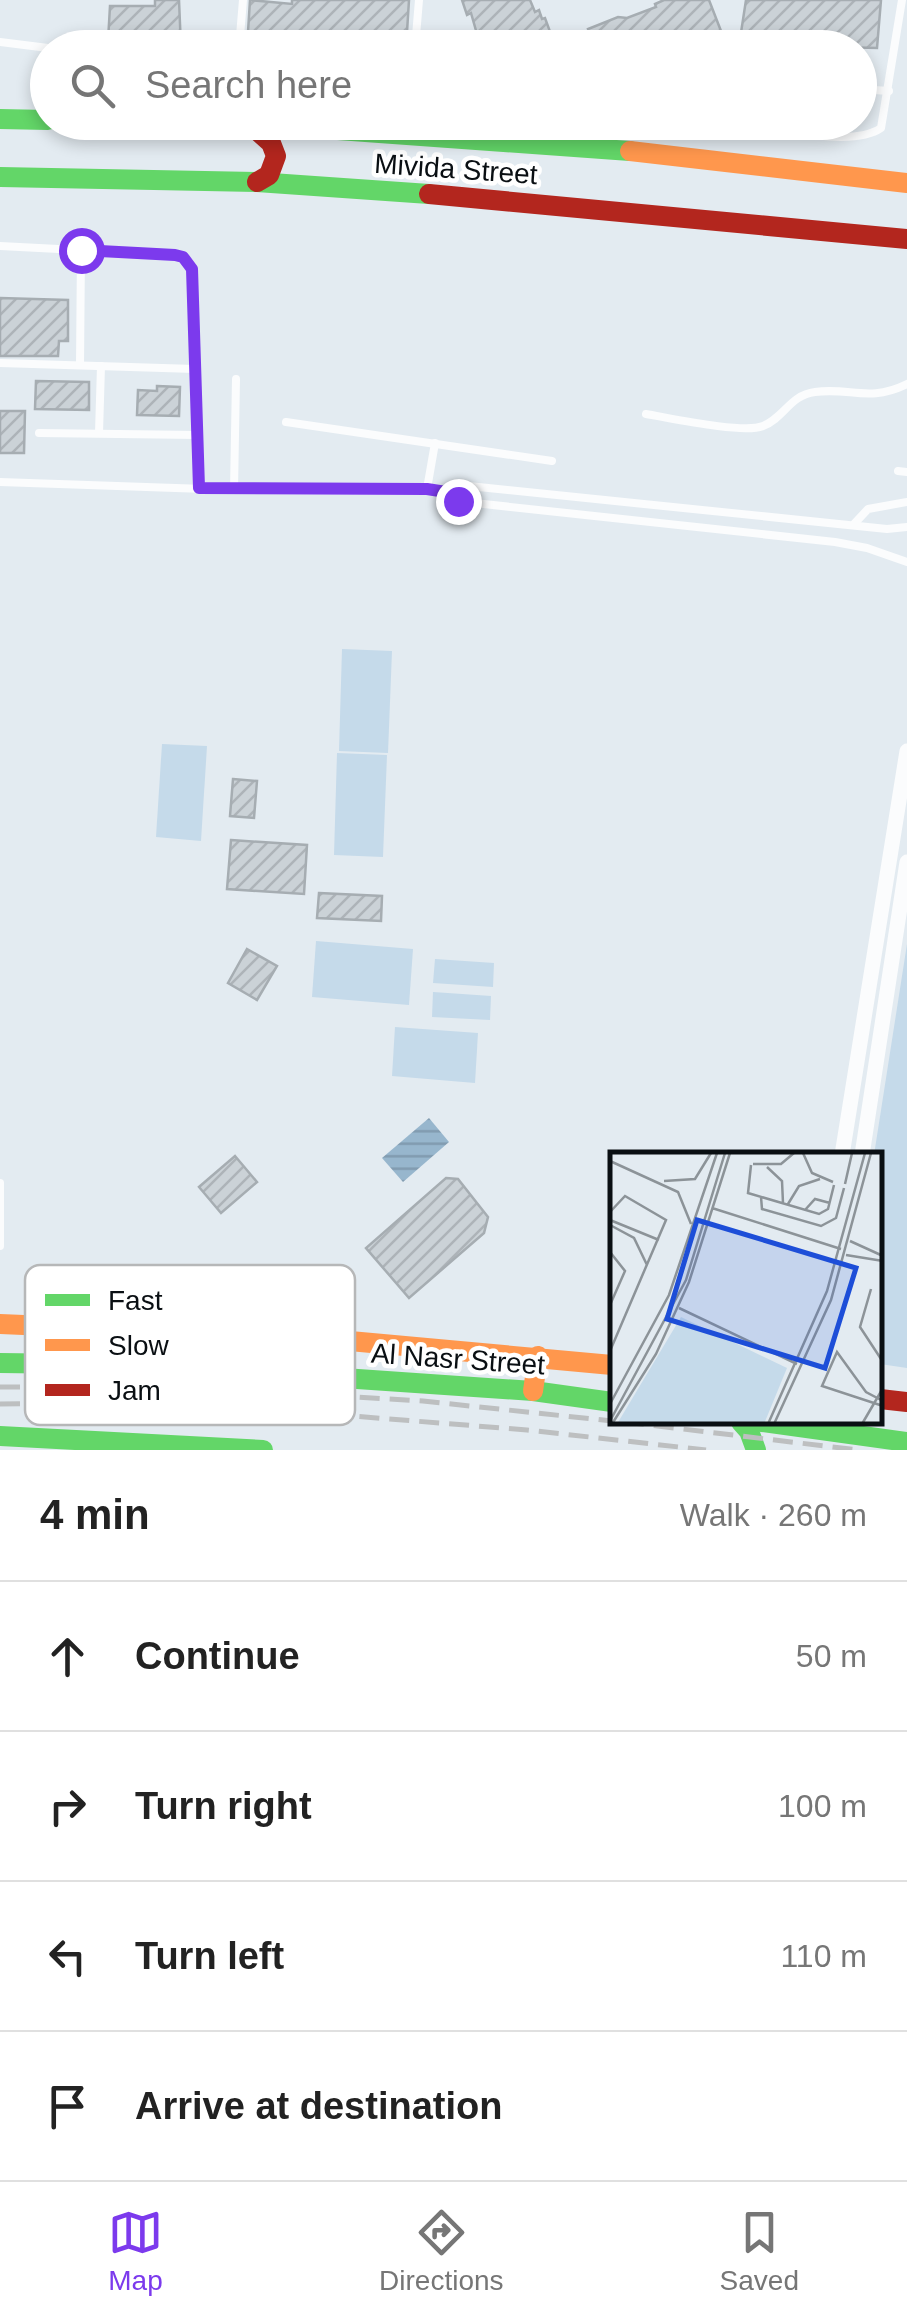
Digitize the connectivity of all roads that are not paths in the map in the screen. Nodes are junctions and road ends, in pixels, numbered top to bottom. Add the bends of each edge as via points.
1 (242, 0) edge
2 (419, 0) edge
3 (902, 0) edge
4 (241, 30) edge
5 (416, 30) edge
6 (0, 42) edge
7 (30, 46) edge
8 (877, 90) edge
9 (889, 91) junction
10 (0, 118) edge
11 (30, 119) edge
12 (877, 131) edge
13 (268, 140) edge
14 (464, 140) edge
15 (0, 177) edge
16 (257, 182) junction
17 (907, 183) edge
18 (907, 238) edge
19 (0, 246) edge
20 (81, 250) junction
21 (0, 363) edge
22 (80, 365) junction
23 (101, 366) junction
24 (195, 369) junction
25 (236, 378) dead end
26 (907, 384) edge
27 (646, 414) dead end
28 (286, 422) dead end
29 (39, 433) dead end
30 (99, 433) junction
31 (197, 436) junction
32 (434, 443) junction
33 (552, 460) dead end
34 (0, 482) edge
35 (199, 488) junction
36 (427, 489) junction
37 (234, 490) junction
38 (446, 492) junction
39 (907, 502) edge
40 (854, 524) junction
41 (907, 528) edge
42 (905, 560) edge
43 (907, 751) edge
44 (907, 862) edge
45 (842, 1152) edge
46 (862, 1152) edge
47 (0, 1183) edge
48 (0, 1246) edge
49 (355, 1343) edge
50 (538, 1356) junction
51 (0, 1363) edge
52 (25, 1363) edge
53 (610, 1365) edge
54 (355, 1379) edge
55 (533, 1391) junction
56 (882, 1399) edge
57 (610, 1402) edge
58 (907, 1402) edge
59 (743, 1425) edge
60 (780, 1425) edge
61 (0, 1436) edge
62 (896, 1444) edge
63 (113, 1445) edge
64 (263, 1450) edge
65 (756, 1450) edge

1 - 4 lane
2 - 5 lane
3 - 9 lane
6 - 7 lane
8 - 9 lane
9 - 12 lane
10 - 11 street
13 - 16 street via 276,156 269,175
14 - 17 street, Mivida Street via 661,153
15 - 16 street, Mivida Street
16 - 18 street, Mivida Street
19 - 20 lane
20 - 22 lane
20 - 24 lane via 175,255 188,262
21 - 22 lane
22 - 23 lane
23 - 24 lane
23 - 30 lane
24 - 31 lane
25 - 37 lane
26 - 27 lane via 872,395 808,393 750,429
28 - 32 lane
29 - 30 lane
30 - 31 lane
31 - 35 lane
32 - 33 lane
32 - 36 lane
34 - 35 lane
35 - 37 lane
36 - 37 lane
36 - 38 lane
38 - 40 lane via 469,486
38 - 42 lane via 465,502 794,536
39 - 40 lane via 868,509
40 - 41 lane
43 - 45 street
44 - 46 street
47 - 48 lane
49 - 50 street
50 - 53 street
50 - 55 street
51 - 52 street, Al Nasr Street
54 - 55 street, Al Nasr Street
55 - 57 street, Al Nasr Street
56 - 58 street
59 - 65 street
60 - 62 street
61 - 63 street
63 - 64 street

